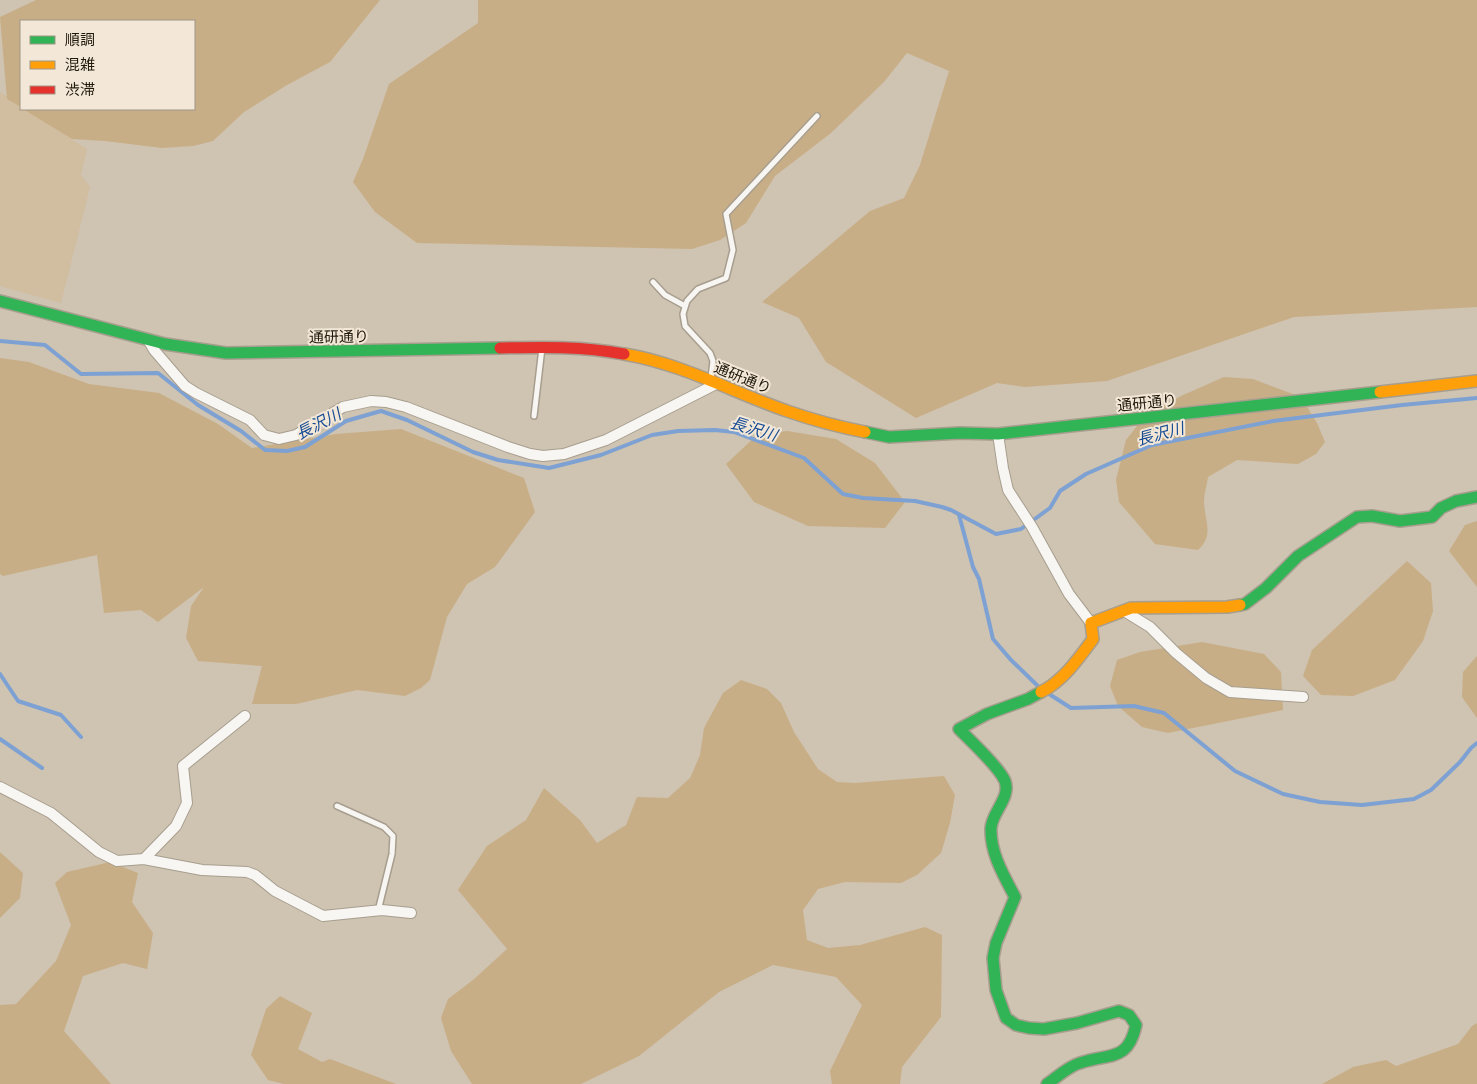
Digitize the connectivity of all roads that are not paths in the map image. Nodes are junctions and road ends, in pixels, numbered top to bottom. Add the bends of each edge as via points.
1 (817, 116) dead end
2 (653, 282) dead end
3 (0, 301) edge
4 (685, 306) junction
5 (148, 340) junction
6 (542, 348) junction
7 (714, 382) junction
8 (1477, 382) edge
9 (534, 416) dead end
10 (998, 434) junction
11 (1477, 497) edge
12 (1124, 611) junction
13 (1092, 623) junction
14 (1302, 697) dead end
15 (245, 716) dead end
16 (0, 787) edge
17 (337, 806) dead end
18 (144, 859) junction
19 (378, 911) junction
20 (410, 913) dead end
21 (1047, 1084) edge

1 - 4 lane via 726,214 732,250 726,278 698,289
2 - 4 lane via 665,295
3 - 5 street, 通研通り
4 - 7 lane via 685,326 714,361
5 - 6 street, 通研通り via 226,352
5 - 7 street via 185,386 250,420 264,434 279,439 296,435 343,407 371,401 406,407 530,454 564,454 606,440
6 - 7 street, 通研通り via 603,350 653,359
6 - 9 lane
7 - 10 street, 通研通り via 830,425 890,437
8 - 10 street, 通研通り
10 - 13 street via 1008,490 1069,594
11 - 12 street via 1456,501 1432,517 1400,521 1372,516 1358,518 1298,556 1266,588 1244,604 1131,608
12 - 13 street
12 - 14 street via 1150,627 1206,678 1230,692
13 - 21 street via 1093,639 1051,688 959,729 1006,782 1007,794 990,828 1003,875 1015,897 993,958 996,991 1005,1018 1019,1028 1042,1030 1119,1010 1130,1015 1136,1025 1133,1039 1123,1052 1078,1063
15 - 18 street via 183,766 187,803 176,826
16 - 18 street via 51,813 99,852 117,861
17 - 19 lane via 384,828 393,836 392,854
18 - 19 street via 202,870 247,872 323,916
19 - 20 street

